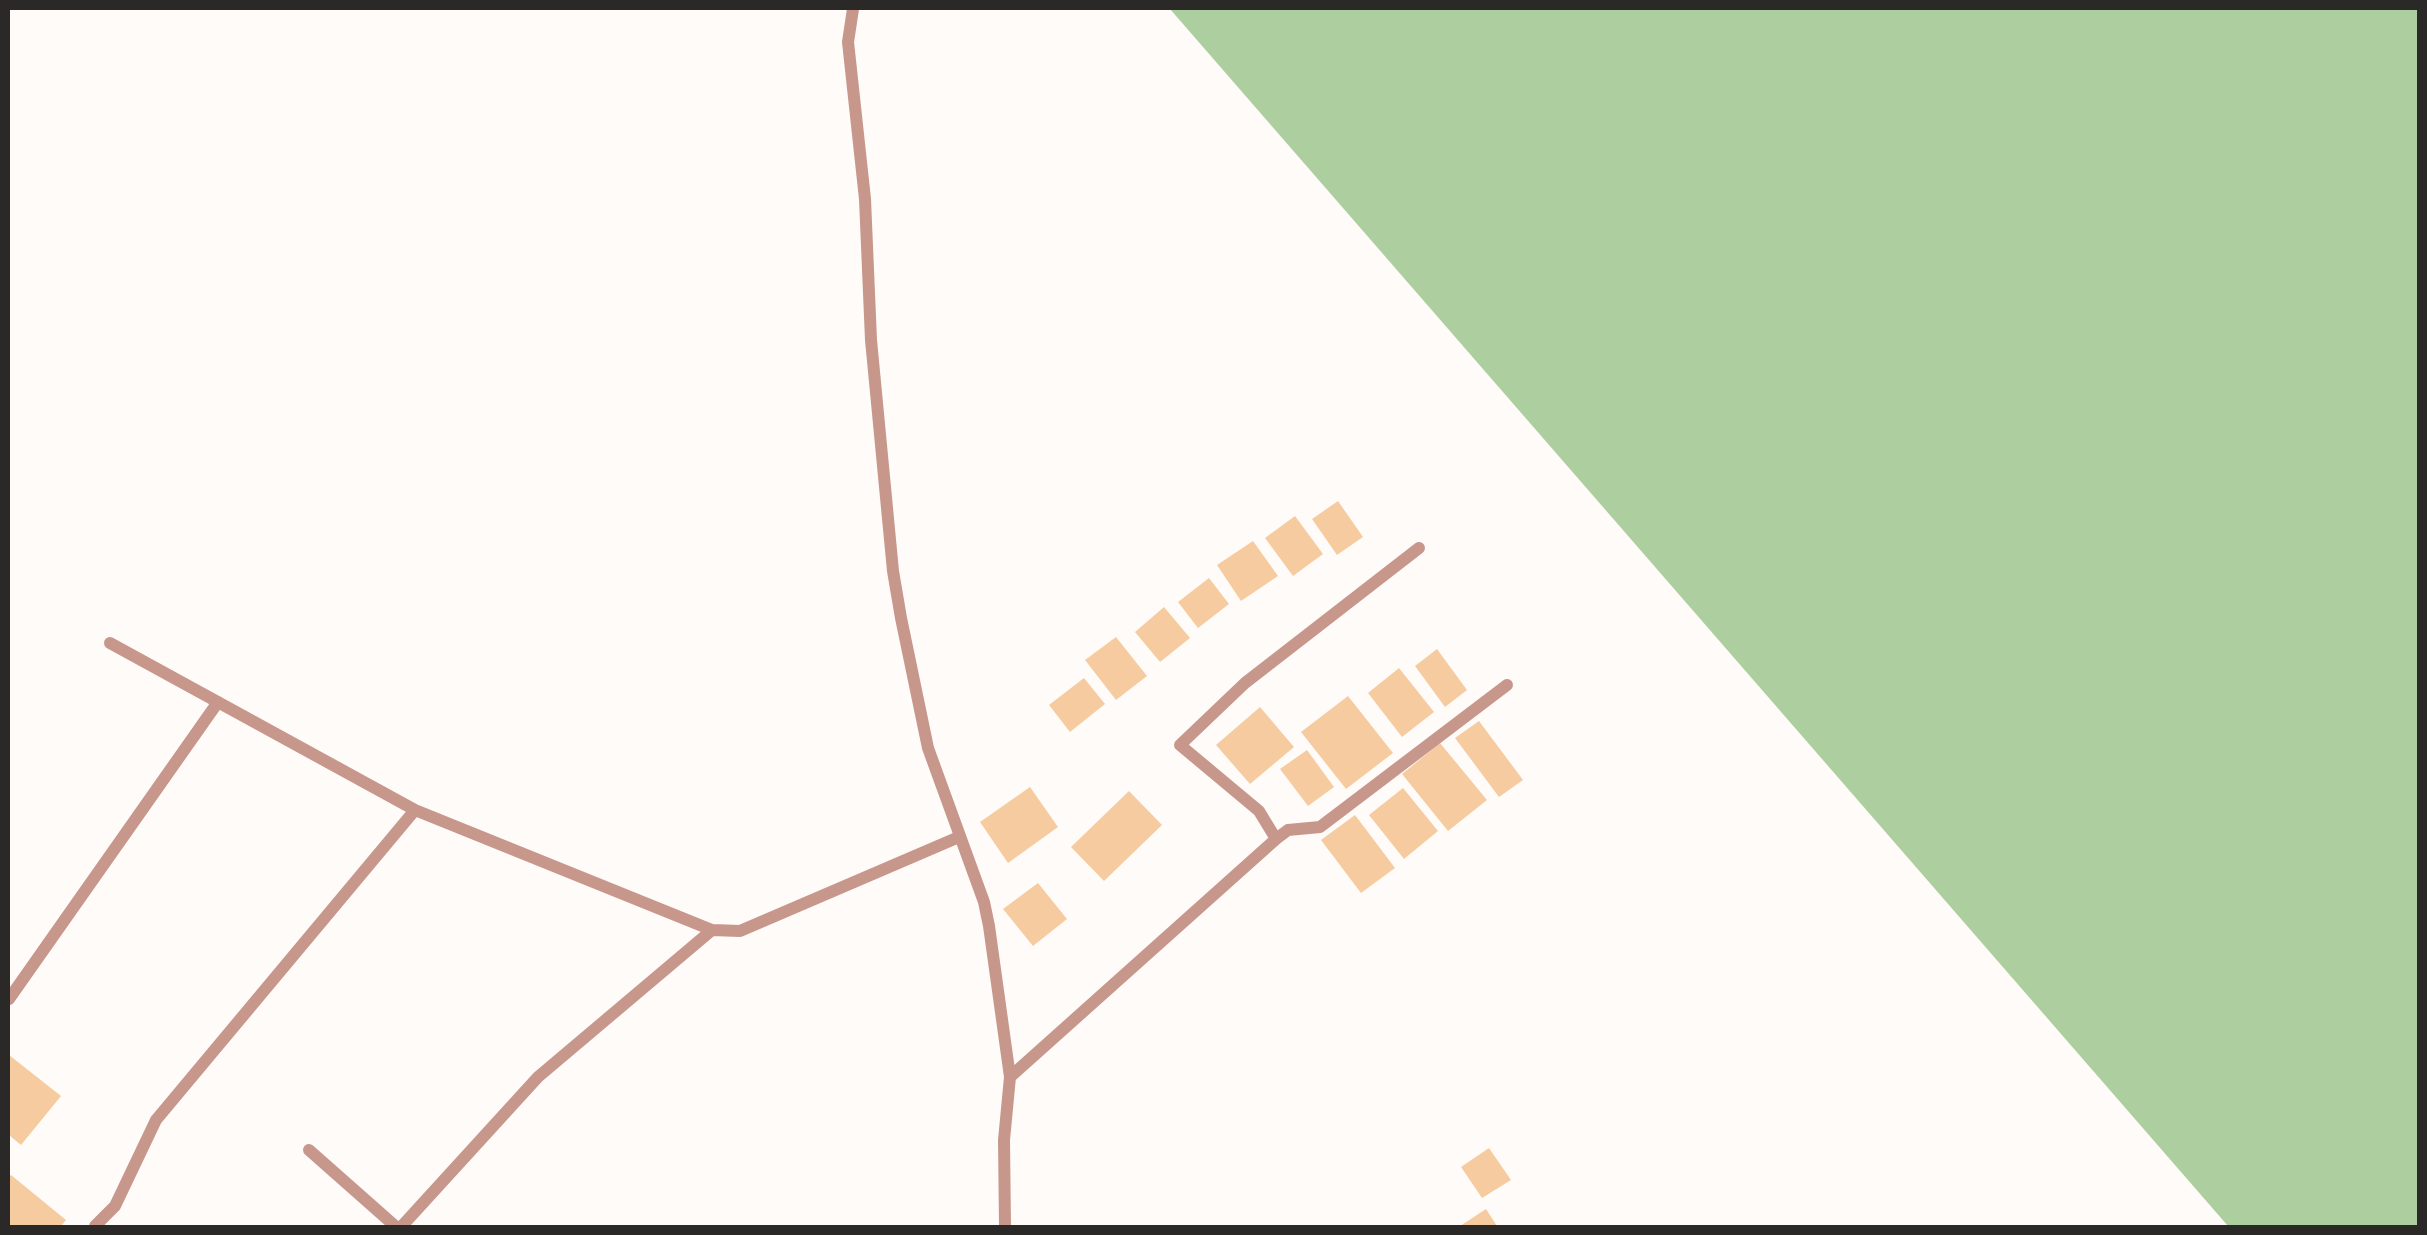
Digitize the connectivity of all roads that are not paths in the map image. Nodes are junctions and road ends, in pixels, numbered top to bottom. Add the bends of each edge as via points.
1 (853, 9) edge
2 (1419, 548) dead end
3 (110, 644) dead end
4 (1507, 685) dead end
5 (218, 702) junction
6 (415, 810) junction
7 (960, 837) junction
8 (1276, 839) junction
9 (712, 930) junction
10 (9, 999) edge
11 (1010, 1077) junction
12 (309, 1150) dead end
13 (95, 1226) edge
14 (395, 1226) edge
15 (402, 1226) edge
16 (1005, 1226) edge

1 - 7 street via 848,42 866,199 871,340 893,571 928,748
2 - 8 street via 1245,683 1180,745 1259,811
3 - 5 street
4 - 8 street via 1320,827 1288,830
5 - 6 street
5 - 10 street
6 - 9 street
6 - 13 street via 156,1120 115,1206
7 - 9 street via 740,931
7 - 11 street via 984,902
8 - 11 street
9 - 15 street via 538,1077
11 - 16 street via 1004,1140
12 - 14 street

